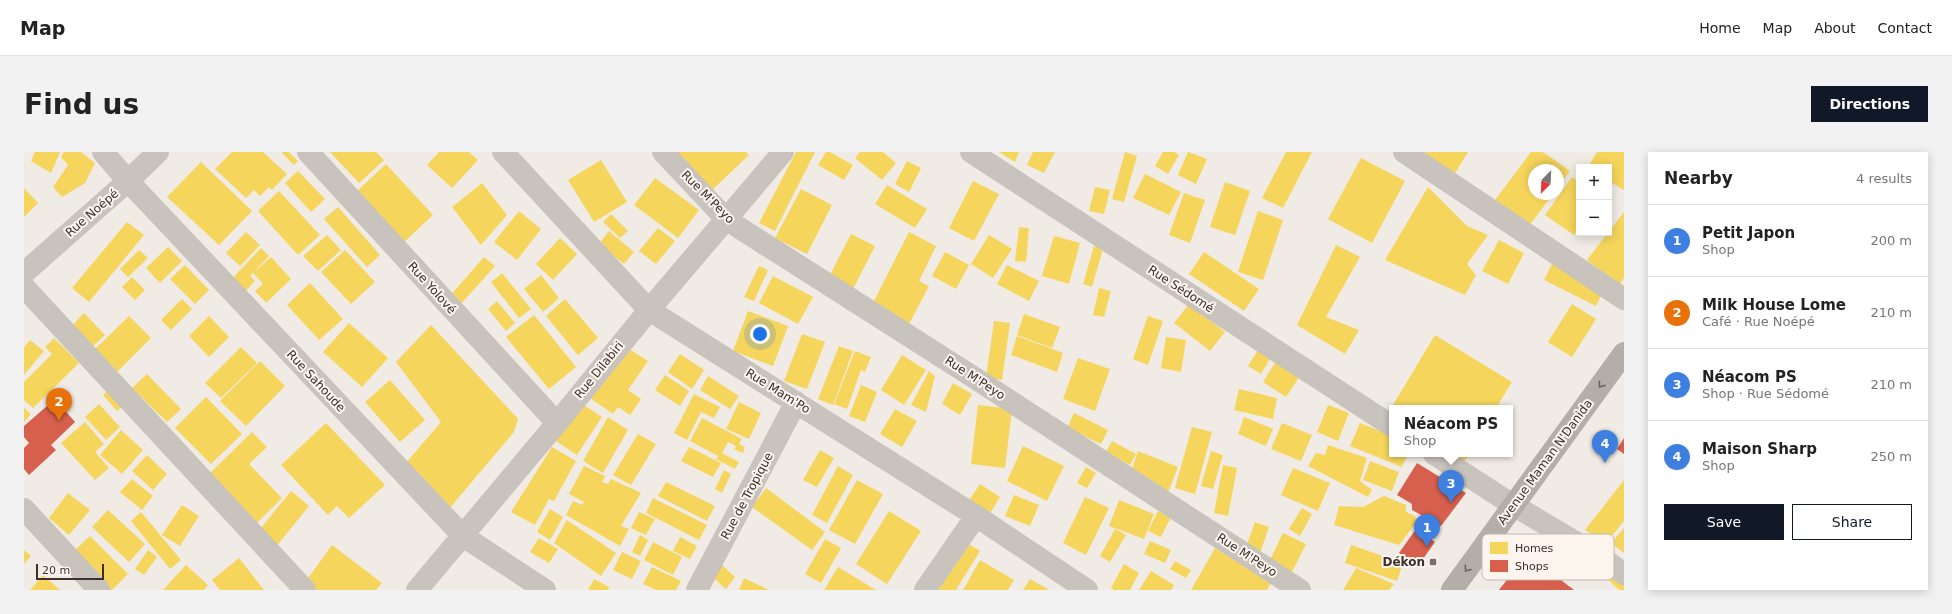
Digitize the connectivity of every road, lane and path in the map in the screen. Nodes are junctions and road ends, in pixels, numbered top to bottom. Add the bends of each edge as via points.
1 (104, 152) edge
2 (158, 152) edge
3 (308, 152) edge
4 (503, 152) edge
5 (663, 152) edge
6 (783, 152) edge
7 (971, 152) edge
8 (1404, 152) edge
9 (128, 182) junction
10 (727, 220) junction
11 (24, 273) edge
12 (24, 287) edge
13 (1624, 298) edge
14 (649, 310) junction
15 (1624, 353) edge
16 (796, 402) junction
17 (557, 424) junction
18 (1389, 424) edge
19 (1439, 457) edge
20 (1513, 505) junction
21 (24, 509) edge
22 (976, 516) junction
23 (1492, 534) edge
24 (1562, 534) edge
25 (463, 536) junction
26 (1482, 548) edge
27 (1614, 566) edge
28 (1624, 574) edge
29 (99, 590) edge
30 (306, 590) edge
31 (417, 590) edge
32 (545, 590) edge
33 (697, 590) edge
34 (925, 590) edge
35 (1087, 590) edge
36 (1300, 590) edge
37 (1452, 590) edge

1 - 9 street, Rue Sahoude
2 - 9 street, Rue Noépé
3 - 17 street, Rue Yolové
4 - 14 street, Rue Mam'Po
5 - 10 street, Rue M'Peyo
6 - 10 street, Rue Dilabiri
7 - 18 street, Rue Sédomé
8 - 13 street
9 - 11 street, Rue Noépé
9 - 25 street, Rue Sahoude
10 - 14 street, Rue Dilabiri
10 - 36 street, Rue M'Peyo
12 - 30 street
14 - 16 street, Rue Mam'Po
14 - 17 street, Rue Dilabiri
15 -> 20 highway, Avenue Maman N'Danida
16 - 22 street, Rue Mam'Po
16 - 33 street, Rue de Tropique
17 - 25 street, Rue Dilabiri
19 - 20 street
20 -> 23 highway, Avenue Maman N'Danida
20 - 24 street
21 - 29 street
22 - 34 street
22 - 35 street, Rue Mam'Po
25 - 31 street, Rue Dilabiri
25 - 32 street, Rue Sahoude
26 -> 37 highway, Avenue Maman N'Danida
27 - 28 street

